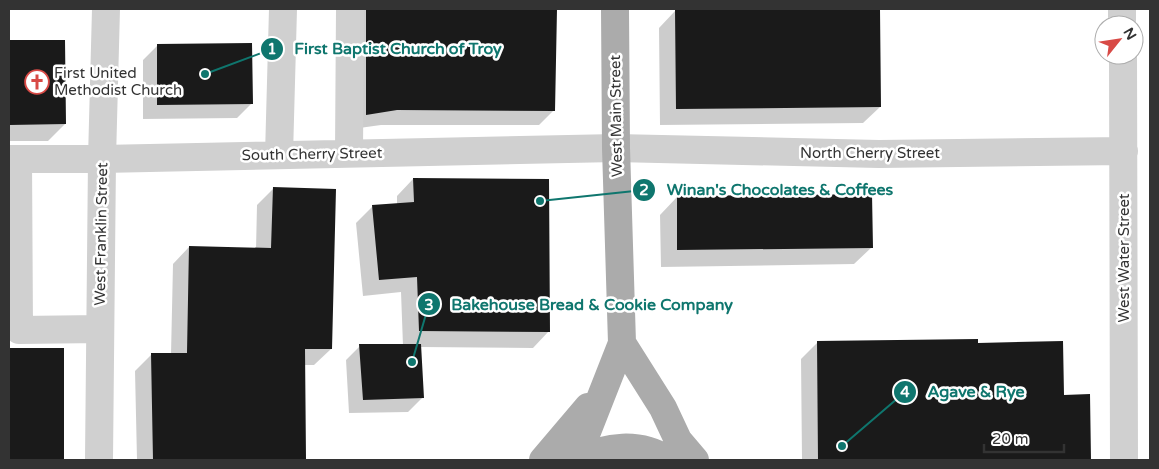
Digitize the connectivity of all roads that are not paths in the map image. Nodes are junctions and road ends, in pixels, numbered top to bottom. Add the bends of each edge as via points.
1 (106, 9) edge
2 (283, 9) edge
3 (350, 9) edge
4 (615, 9) edge
5 (1123, 65) edge
6 (616, 148) junction
7 (1124, 150) junction
8 (349, 152) junction
9 (278, 154) junction
10 (13, 159) edge
11 (102, 160) junction
12 (100, 329) junction
13 (14, 330) edge
14 (622, 343) junction
15 (606, 385) junction
16 (681, 455) edge
17 (99, 460) edge
18 (543, 460) edge
19 (576, 460) edge
20 (1124, 460) edge

1 - 11 street, West Franklin Street
2 - 9 street
3 - 8 street
4 - 6 main road, West Main Street
5 - 7 street, West Water Street
6 - 7 street, North Cherry Street via 879,154
6 - 8 street, South Cherry Street
6 - 14 main road, West Main Street
7 - 20 street, West Water Street
8 - 9 street, South Cherry Street
9 - 11 street, South Cherry Street
10 - 11 street, South Cherry Street
10 - 13 street
11 - 12 street, West Franklin Street
12 - 13 street
12 - 17 street, West Franklin Street
14 - 15 main road
14 - 16 main road via 663,408
15 - 18 main road
15 - 19 main road
16 - 19 main road via 620,447 597,451

